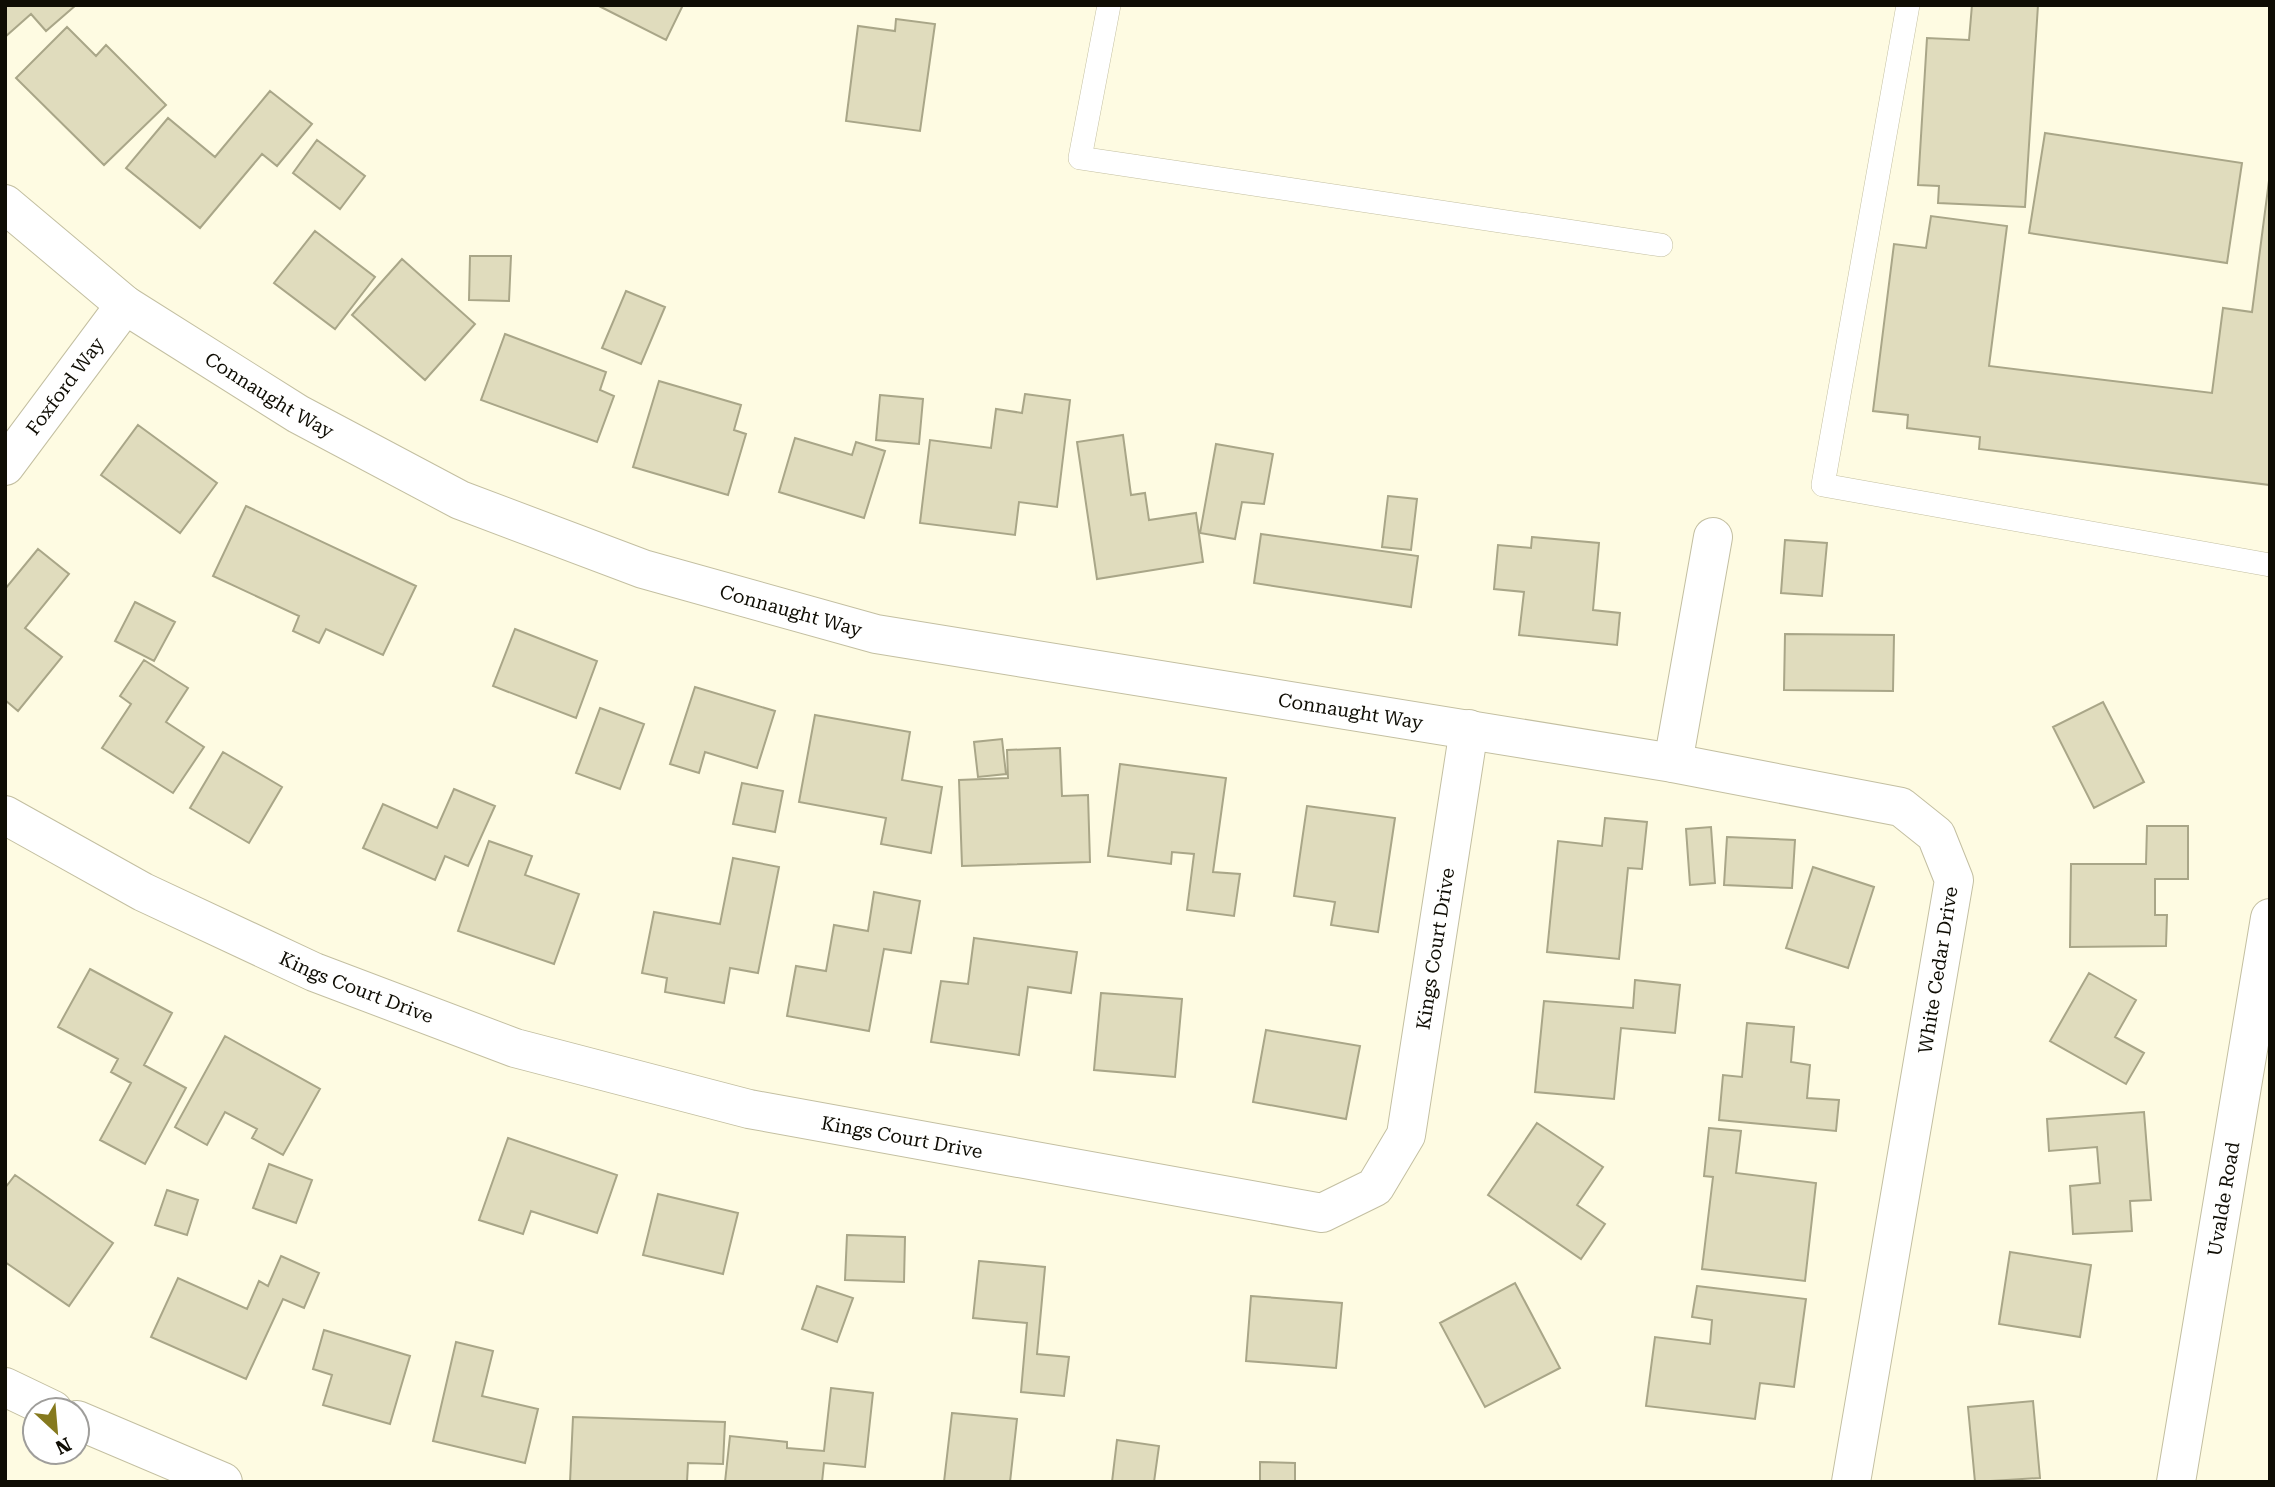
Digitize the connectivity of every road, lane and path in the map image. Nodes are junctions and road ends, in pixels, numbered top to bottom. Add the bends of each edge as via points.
1 (1109, 5) edge
2 (1908, 5) edge
3 (5, 204) edge
4 (1661, 245) dead end
5 (125, 304) junction
6 (5, 466) edge
7 (1713, 537) dead end
8 (2270, 565) edge
9 (1469, 729) junction
10 (1673, 763) junction
11 (5, 815) edge
12 (2270, 918) edge
13 (2260, 1042) edge
14 (5, 1387) edge
15 (24, 1396) edge
16 (91, 1426) edge
17 (223, 1482) edge
18 (1851, 1482) edge
19 (2176, 1482) edge

1 - 4 lane via 1080,158
2 - 8 lane via 1823,485
3 - 5 street, Connaught Way
5 - 6 street, Foxford Way
5 - 9 street, Connaught Way via 298,414 460,500 643,569 876,634
7 - 10 street
9 - 10 street, Connaught Way
9 - 11 street, Kings Court Drive via 1406,1135 1376,1187 1322,1213 749,1109 515,1048 314,972 143,892
10 - 18 street, White Cedar Drive via 1902,807 1936,835 1954,880
12 - 13 street, Uvalde Road
13 - 19 street, Uvalde Road
14 - 15 street
16 - 17 street

